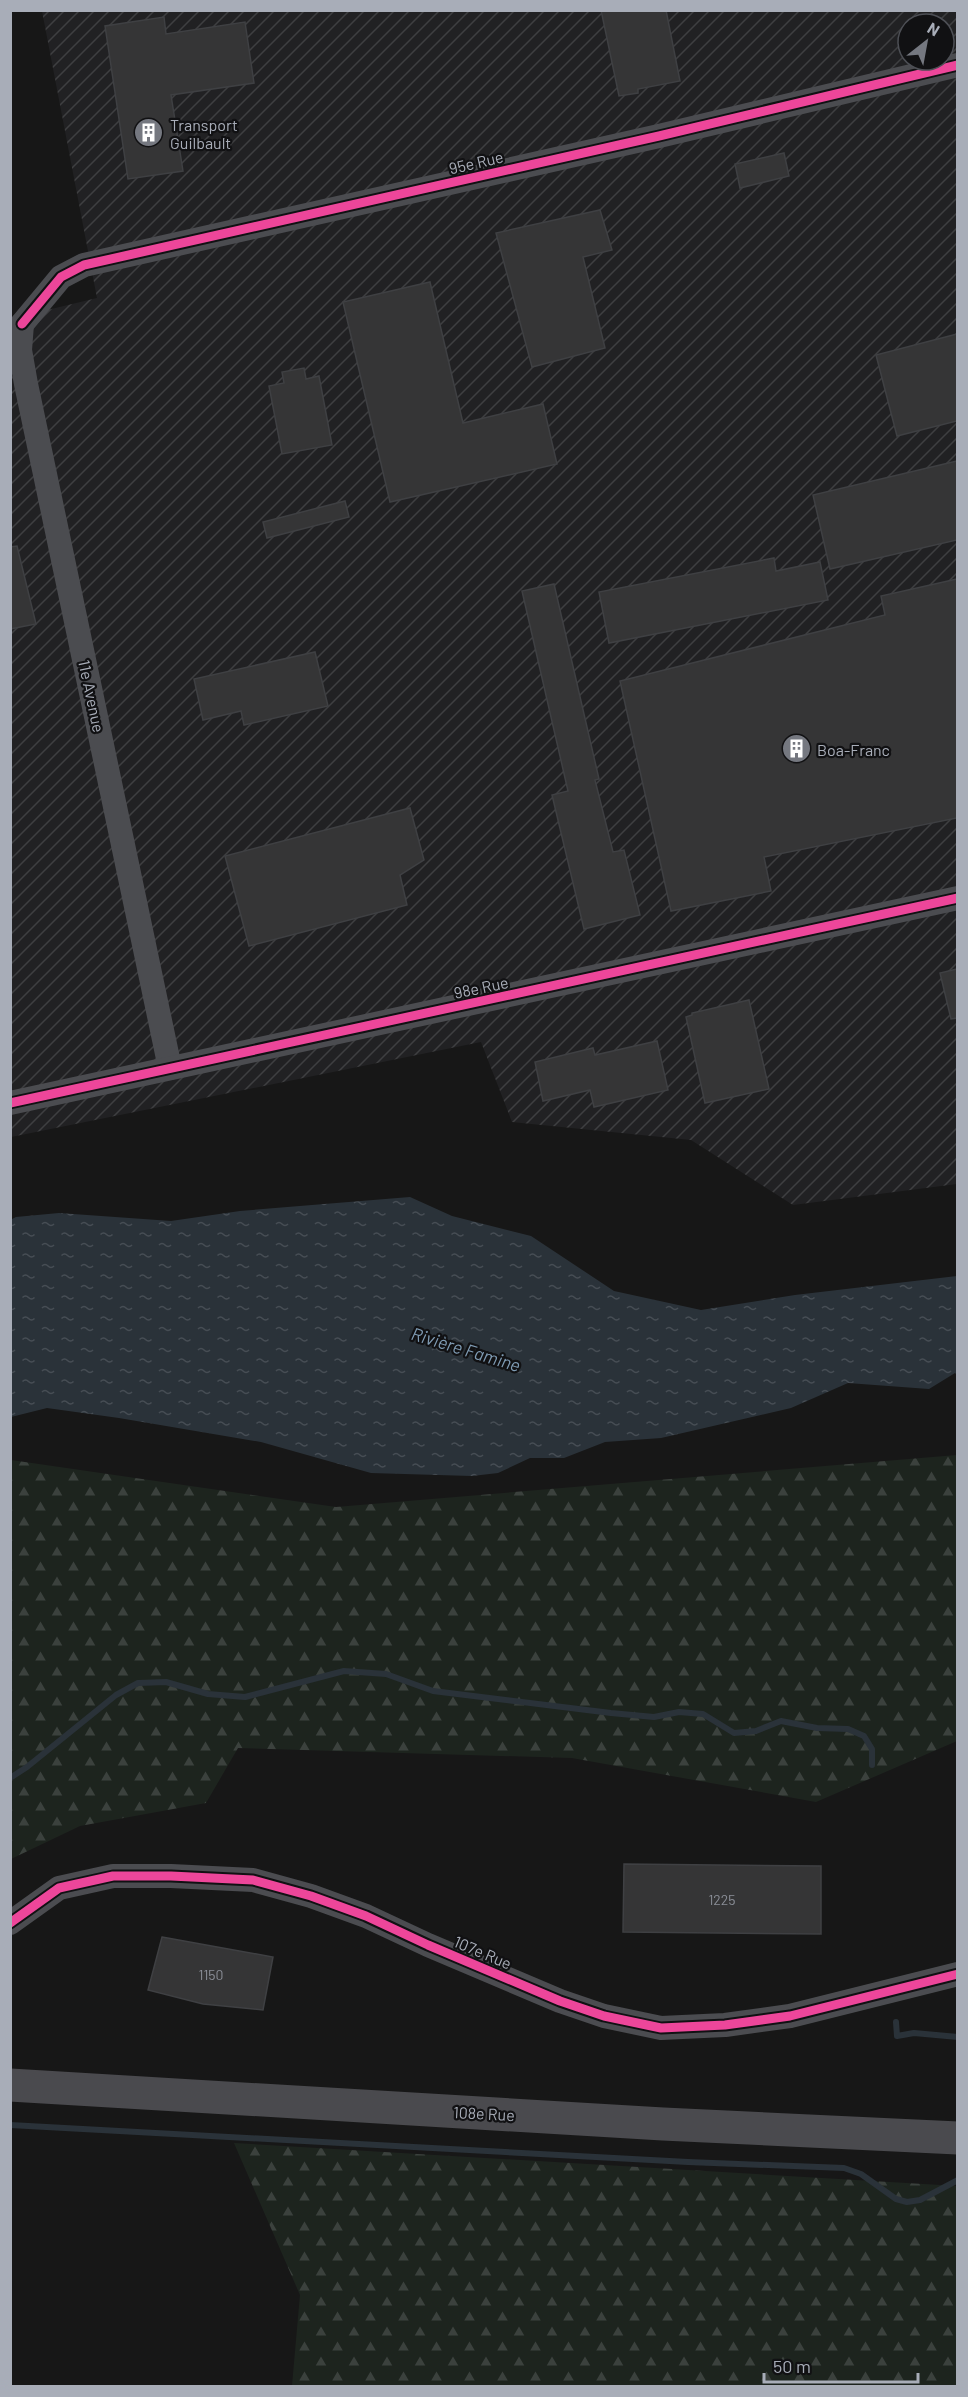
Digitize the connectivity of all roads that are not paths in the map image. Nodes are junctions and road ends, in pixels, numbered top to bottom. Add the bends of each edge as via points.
1 (957, 65) edge
2 (16, 321) edge
3 (957, 898) edge
4 (170, 1068) junction
5 (10, 1103) edge
6 (10, 1923) edge
7 (957, 1974) edge
8 (10, 2085) edge
9 (957, 2138) edge

1 - 2 street, 95e Rue via 84,265 61,277
2 - 4 street, 11e Avenue
3 - 4 street, 98e Rue
4 - 5 street, 98e Rue
6 - 7 street, 107e Rue via 59,1888 113,1876 252,1880 366,1916 604,2016 662,2028 790,2016
8 - 9 main road, 108e Rue

